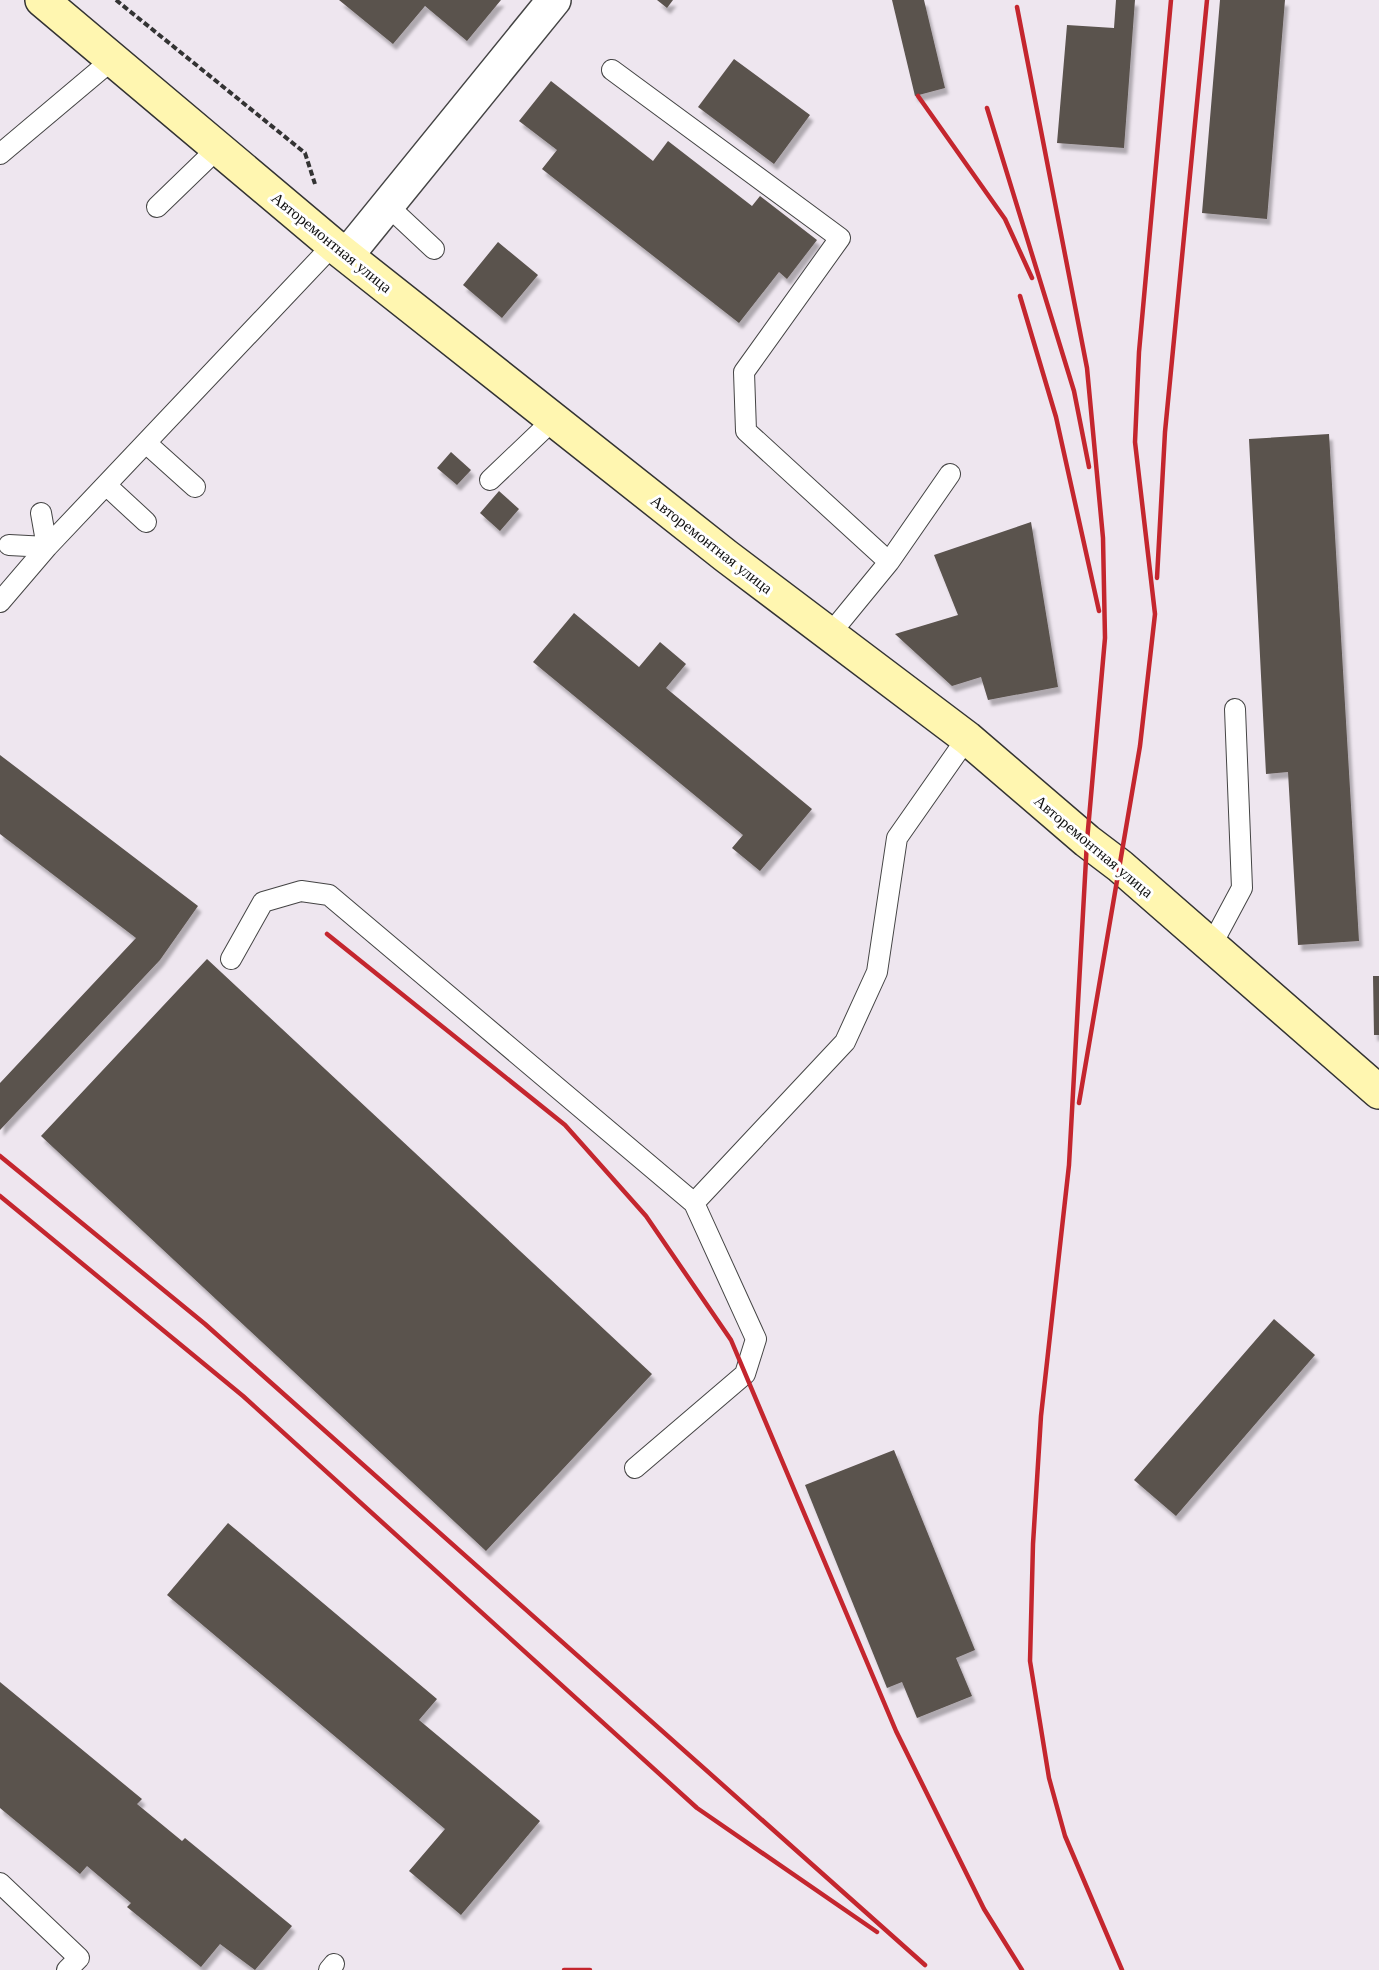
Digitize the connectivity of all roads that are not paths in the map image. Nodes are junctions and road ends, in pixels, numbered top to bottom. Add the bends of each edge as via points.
1 (42, 0) edge
2 (554, 0) edge
3 (113, 59) junction
4 (612, 70) dead end
5 (218, 148) junction
6 (0, 154) edge
7 (387, 205) junction
8 (157, 207) dead end
9 (434, 249) dead end
10 (340, 250) junction
11 (554, 419) junction
12 (146, 443) junction
13 (950, 474) dead end
14 (490, 480) dead end
15 (106, 485) junction
16 (195, 487) dead end
17 (41, 513) dead end
18 (146, 522) dead end
19 (9, 545) dead end
20 (47, 547) junction
21 (889, 562) junction
22 (0, 602) edge
23 (830, 634) junction
24 (1234, 709) dead end
25 (967, 738) junction
26 (1211, 946) junction
27 (231, 959) dead end
28 (1379, 1092) edge
29 (694, 1203) junction
30 (635, 1468) dead end
31 (0, 1882) edge
32 (67, 1970) edge

1 - 3 street, Авторемонтная улица
2 - 7 street
3 - 5 street, Авторемонтная улица
3 - 6 lane
4 - 21 lane via 840,238 744,372 746,431
5 - 8 lane
5 - 10 street, Авторемонтная улица
7 - 9 lane
7 - 10 street
10 - 11 street, Авторемонтная улица
10 - 12 lane
11 - 14 lane
11 - 23 street, Авторемонтная улица
12 - 15 lane
12 - 16 lane
13 - 21 lane
15 - 18 lane
15 - 20 lane
17 - 20 lane
19 - 20 lane
20 - 22 lane
21 - 23 lane
23 - 25 street, Авторемонтная улица
24 - 26 lane via 1242,888
25 - 26 street, Авторемонтная улица
25 - 29 lane via 897,838 877,972 845,1042
26 - 28 street, Авторемонтная улица
27 - 29 lane via 263,902 301,891 329,895
29 - 30 lane via 756,1339 745,1374
31 - 32 lane via 79,1958

